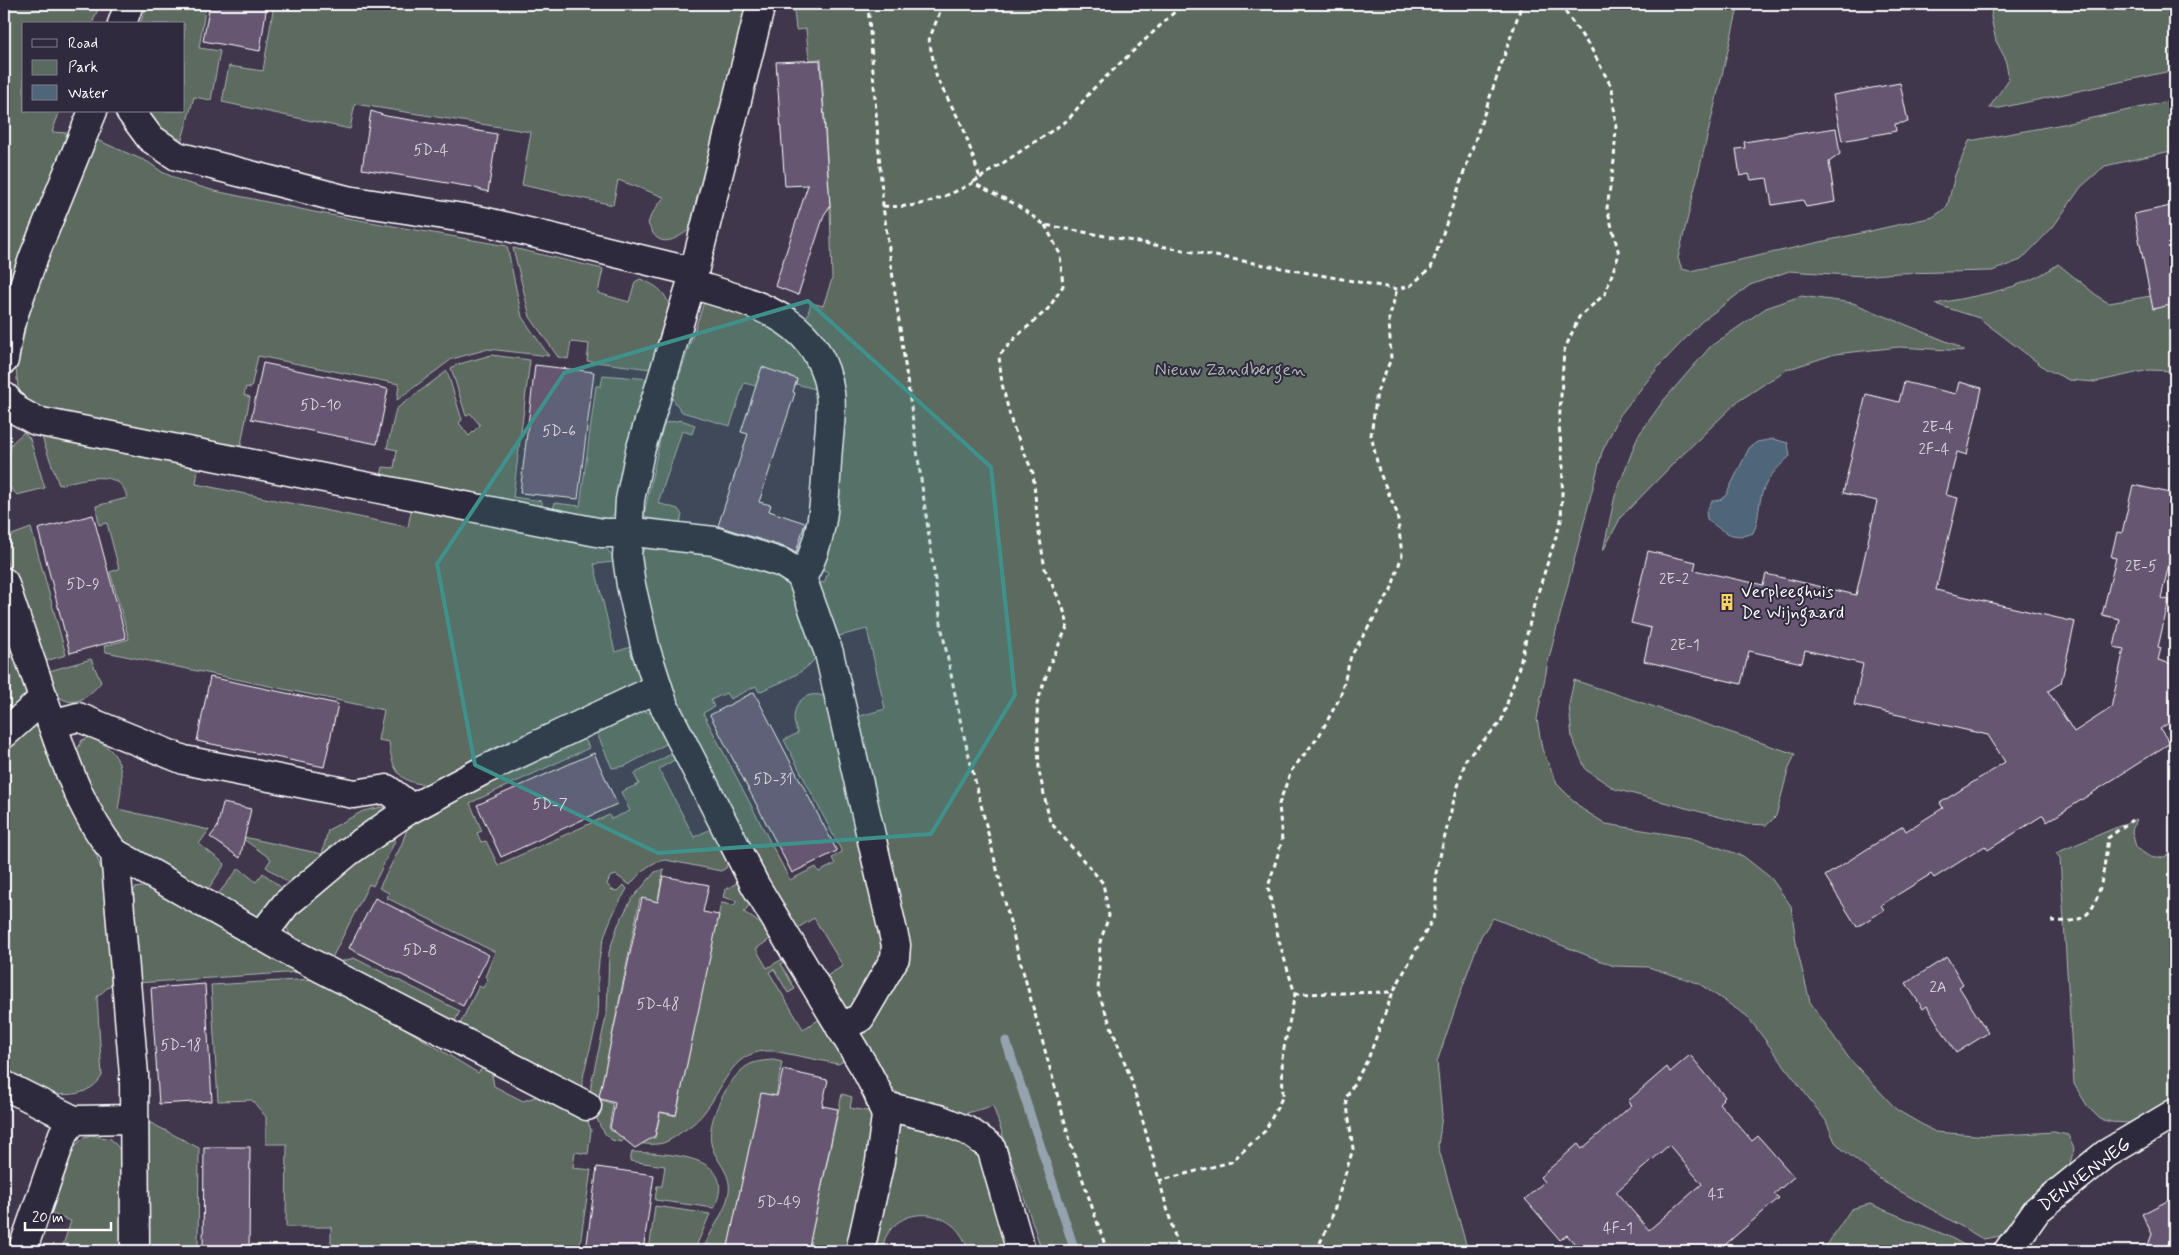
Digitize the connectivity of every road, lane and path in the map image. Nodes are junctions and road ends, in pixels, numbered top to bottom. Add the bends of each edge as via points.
1 (129, 4) edge
2 (760, 4) edge
3 (868, 4) edge
4 (944, 4) edge
5 (1183, 4) edge
6 (1522, 4) edge
7 (1550, 4) edge
8 (123, 22) edge
9 (93, 112) edge
10 (131, 112) edge
11 (980, 178) junction
12 (973, 183) junction
13 (883, 206) junction
14 (1045, 225) junction
15 (693, 278) junction
16 (1397, 289) junction
17 (4, 360) edge
18 (4, 394) edge
19 (4, 429) edge
20 (628, 533) junction
21 (802, 578) junction
22 (4, 582) edge
23 (658, 688) junction
24 (48, 711) junction
25 (4, 734) edge
26 (407, 811) junction
27 (2132, 820) dead end
28 (116, 853) junction
29 (2051, 921) dead end
30 (262, 935) junction
31 (1393, 992) junction
32 (1295, 994) junction
33 (840, 1027) junction
34 (4, 1085) edge
35 (882, 1105) junction
36 (587, 1106) dead end
37 (2175, 1113) edge
38 (134, 1119) junction
39 (74, 1120) junction
40 (1158, 1181) junction
41 (22, 1251) edge
42 (135, 1251) edge
43 (860, 1251) edge
44 (1021, 1251) edge
45 (1106, 1251) edge
46 (1180, 1251) edge
47 (1316, 1251) edge
48 (2008, 1251) edge

1 - 8 street
2 - 15 street
3 - 13 path
4 - 11 path via 929,40 937,79 963,127
5 - 11 path via 1092,90 1068,120
6 - 16 path via 1431,268 1410,286
7 - 31 path via 1564,10 1592,50 1612,88 1616,126 1607,208 1618,254 1605,294 1579,317 1564,351 1559,425 1563,467 1561,521 1534,605 1520,664 1501,722 1466,758 1436,873 1436,913
9 - 17 street via 34,256 10,325
10 - 15 street via 150,138 177,156 347,200 483,221
11 - 12 path
12 - 13 path via 925,204 903,208
12 - 14 path via 1015,204
13 - 45 path via 942,630 961,724 1014,942 1072,1148
14 - 16 path
14 - 40 path via 1060,254 1064,286 1048,308 999,356 1012,424 1033,473 1045,569 1064,608 1068,625 1050,664 1037,704 1039,771 1050,822 1103,883 1108,916 1100,942 1098,992 1131,1079
15 - 20 street via 640,451 630,500
15 - 21 street via 781,317 818,352 827,374 831,395 824,515 810,564
16 - 32 path via 1389,319 1391,359 1377,392 1371,435 1379,471 1397,513 1402,555 1391,590 1351,656 1340,697 1319,736 1291,770 1279,804 1282,841 1268,887 1279,941
18 - 19 street
18 - 20 street via 16,410 36,422 602,534
20 - 21 street via 714,542 782,564
20 - 23 street via 631,585
21 - 33 street via 829,653 896,945 895,958 860,1018
22 - 24 street
23 - 26 street via 484,770
23 - 33 street via 664,706 747,869
24 - 25 street
24 - 26 street via 78,717 184,760 354,794 386,789 404,802
24 - 28 street via 68,767 91,817
26 - 30 street via 348,852 302,890 286,904
27 - 29 path via 2108,838 2094,907 2071,921
28 - 30 street
28 - 38 street via 134,1074
30 - 36 street
31 - 32 path
31 - 47 path via 1368,1060 1346,1098 1353,1149 1332,1220
32 - 40 path via 1282,1058 1283,1096 1266,1131 1231,1162
33 - 35 street via 865,1068
34 - 39 street
35 - 43 street via 886,1116 880,1161
35 - 44 street via 940,1119 968,1131 991,1147
37 - 48 street, DENNENWEG via 2106,1154 2037,1210
38 - 39 street
38 - 42 street
39 - 41 street via 63,1134
40 - 46 path

